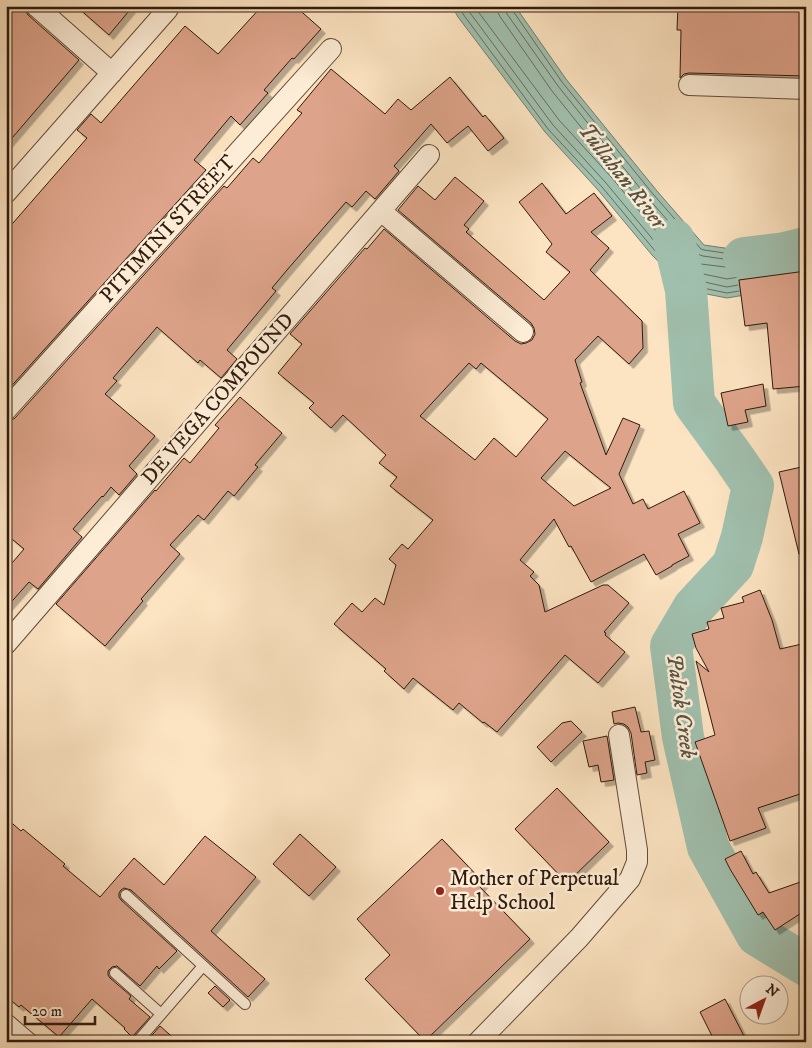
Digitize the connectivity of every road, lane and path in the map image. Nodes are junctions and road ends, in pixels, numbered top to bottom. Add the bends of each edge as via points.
1 (36, 6) edge
2 (168, 9) dead end
3 (331, 49) dead end
4 (112, 73) junction
5 (689, 85) dead end
6 (806, 89) edge
7 (429, 155) dead end
8 (6, 193) edge
9 (381, 211) junction
10 (523, 332) dead end
11 (6, 410) edge
12 (6, 644) edge
13 (619, 735) dead end
14 (126, 895) dead end
15 (203, 966) junction
16 (115, 973) dead end
17 (245, 1004) dead end
18 (161, 1014) junction
19 (6, 1024) edge
20 (27, 1042) edge
21 (137, 1042) edge
22 (478, 1042) edge

1 - 4 street
2 - 4 street
3 - 11 street, PITIMINI STREET
4 - 8 street
5 - 6 street
7 - 9 street, DE VEGA COMPOUND
9 - 10 street
9 - 12 street, DE VEGA COMPOUND
13 - 22 street via 637,850 637,862 630,879 579,938
14 - 15 lane
15 - 17 lane
15 - 18 lane
16 - 18 lane
18 - 21 lane
19 - 20 street

